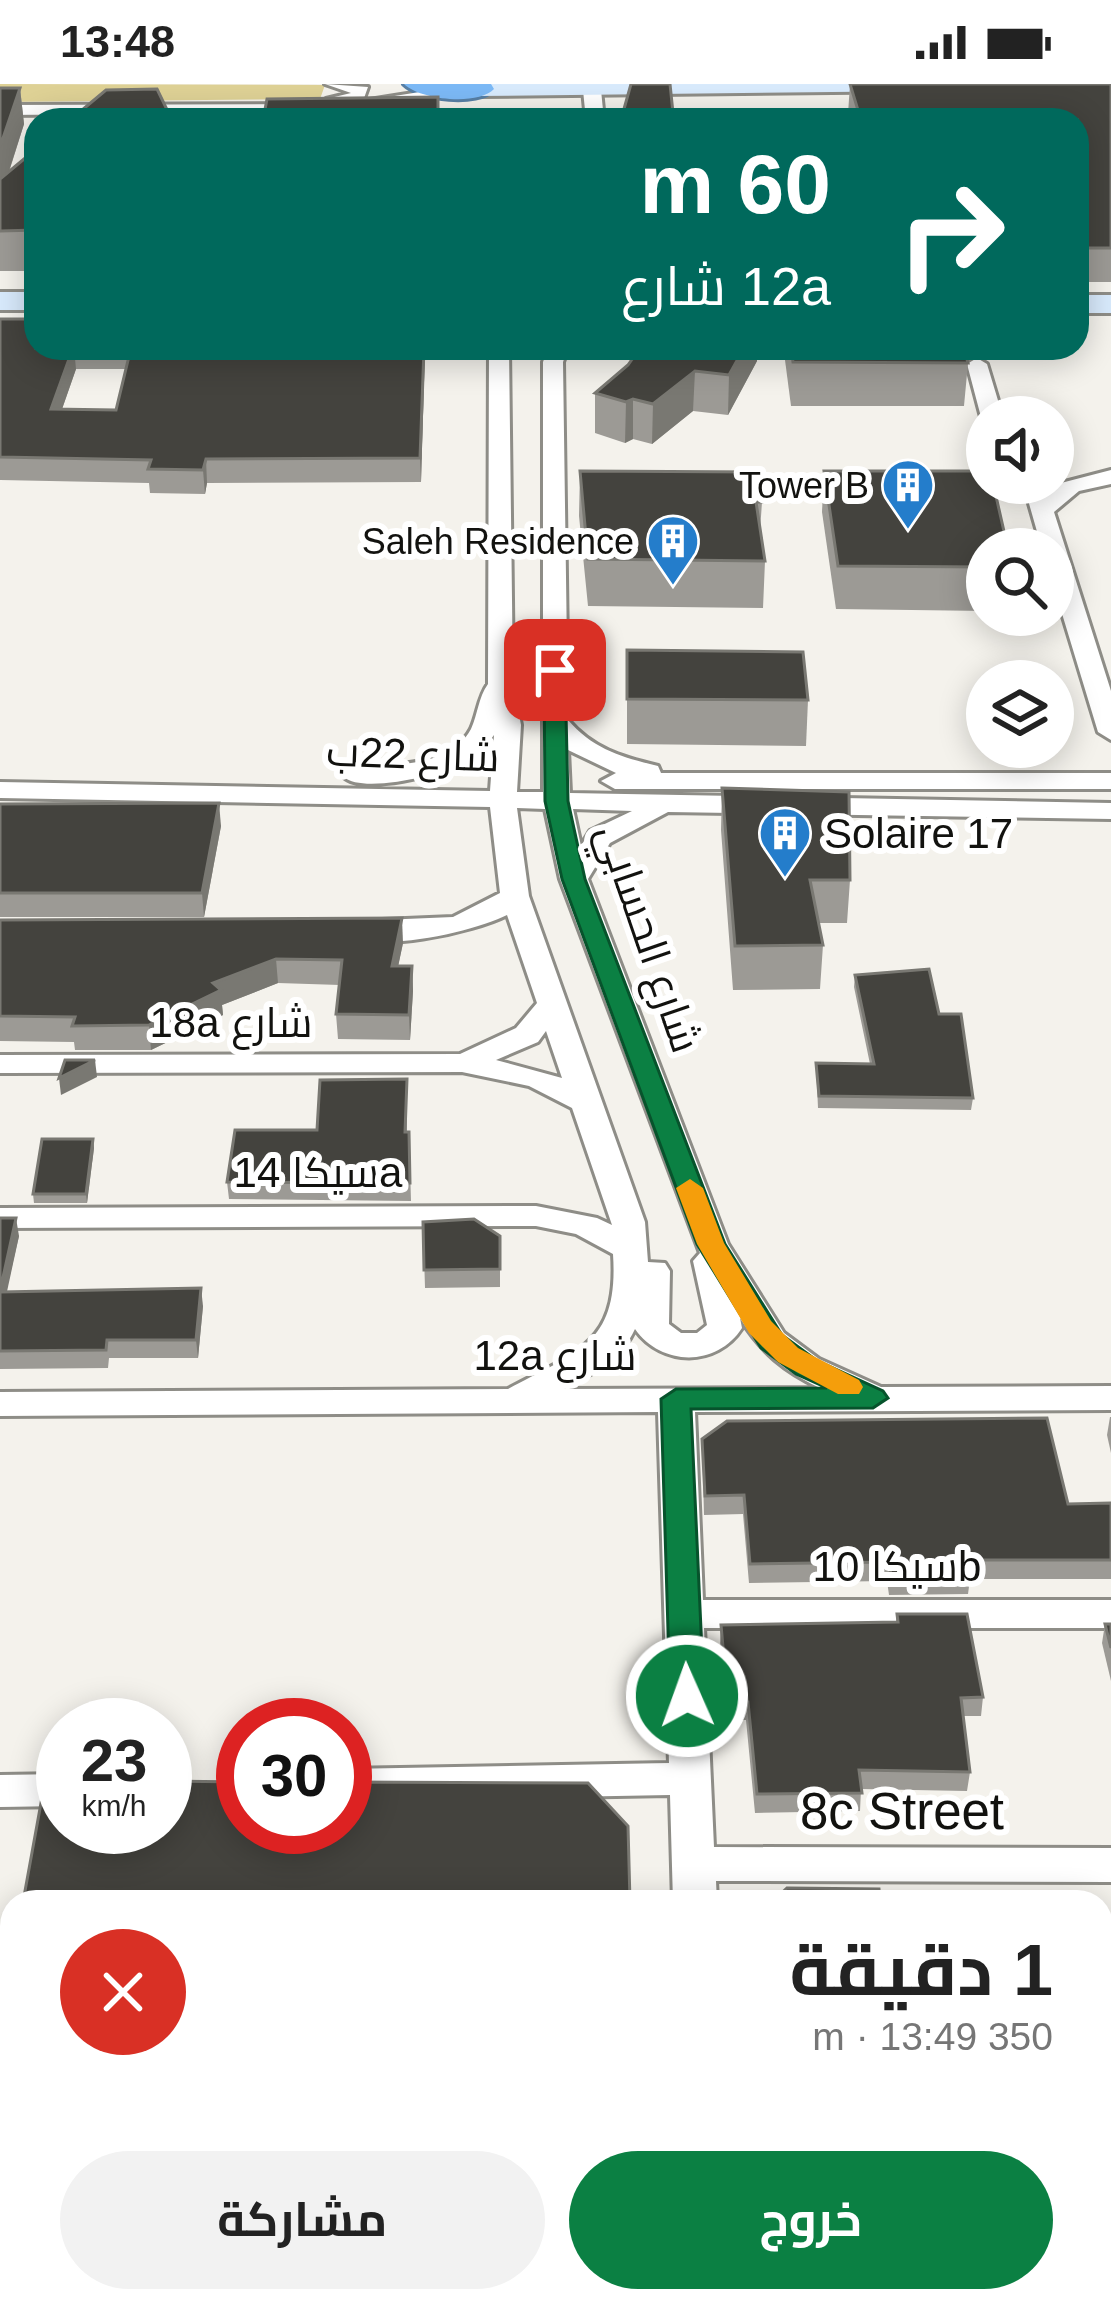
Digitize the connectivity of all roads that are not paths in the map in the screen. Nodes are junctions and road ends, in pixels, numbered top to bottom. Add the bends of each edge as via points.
1 (333, 84) edge
2 (420, 84) edge
3 (928, 84) edge
4 (478, 89) junction
5 (592, 90) junction
6 (0, 107) edge
7 (594, 108) edge
8 (495, 360) edge
9 (555, 360) edge
10 (977, 364) dead end
11 (986, 396) edge
12 (1111, 475) edge
13 (1074, 479) edge
14 (1042, 504) edge
15 (1044, 509) junction
16 (500, 683) junction
17 (554, 718) junction
18 (1110, 730) edge
19 (0, 778) edge
20 (697, 779) junction
21 (334, 780) junction
22 (1060, 781) junction
23 (1111, 782) edge
24 (0, 790) edge
25 (503, 790) junction
26 (556, 791) junction
27 (673, 804) junction
28 (1068, 811) junction
29 (1111, 811) edge
30 (1111, 830) edge
31 (574, 879) junction
32 (515, 896) junction
33 (334, 930) edge
34 (553, 1002) junction
35 (0, 1064) edge
36 (462, 1064) junction
37 (586, 1102) junction
38 (0, 1218) edge
39 (629, 1236) junction
40 (711, 1244) junction
41 (873, 1398) junction
42 (1111, 1398) edge
43 (676, 1399) junction
44 (516, 1400) junction
45 (0, 1404) edge
46 (684, 1614) junction
47 (1111, 1614) edge
48 (690, 1778) junction
49 (372, 1784) edge
50 (36, 1790) edge
51 (0, 1791) edge
52 (1111, 1865) edge
53 (694, 1883) edge

1 - 6 street via 356,87 362,96
2 - 4 highway
3 - 5 street
4 - 5 street
4 - 6 street via 336,108
5 - 7 street
8 - 16 street
9 - 17 street, شارع الحسابي
10 - 11 street
12 - 13 street
12 - 15 street via 1071,486
14 - 15 street
15 - 18 street
16 - 21 street via 483,732 454,757
16 - 25 street via 507,702
17 - 20 street via 567,739 608,762
17 - 26 street, شارع الحسابي
18 - 22 street via 1098,758
19 - 21 street, شارع 22ب
20 - 22 street, شارع 22ب
20 - 26 street, شارع 22ب
21 - 25 street, شارع 22ب
22 - 23 street, شارع 22ب
24 - 25 street, شارع 22ب
25 - 26 street, شارع 22ب
25 - 32 street
26 - 27 street, شارع 22ب
26 - 31 street, شارع الحسابي
27 - 28 street, شارع 22ب
27 - 31 street via 609,830
28 - 29 street, شارع 22ب
28 - 30 street
31 - 40 street, شارع الحسابي
32 - 33 street via 462,927
32 - 34 street
34 - 36 street, 18a شارع via 527,1035
34 - 37 street
35 - 36 street, 18a شارع
36 - 37 street, 18a شارع via 538,1078
37 - 39 street
38 - 39 street, سيكا 14a via 536,1216
39 - 40 street via 653,1270 652,1328 673,1345 706,1345 725,1328
39 - 44 street via 633,1297 613,1340
40 - 41 street, شارع الحسابي via 772,1341
41 - 42 street, 12a شارع
41 - 43 street, 12a شارع
43 - 44 street, 12a شارع
43 - 46 street
44 - 45 street, 12a شارع
46 - 47 street, سيكا 10b
46 - 48 street
48 - 49 street
48 - 53 street
50 - 51 street
52 - 53 street, 8c Street

